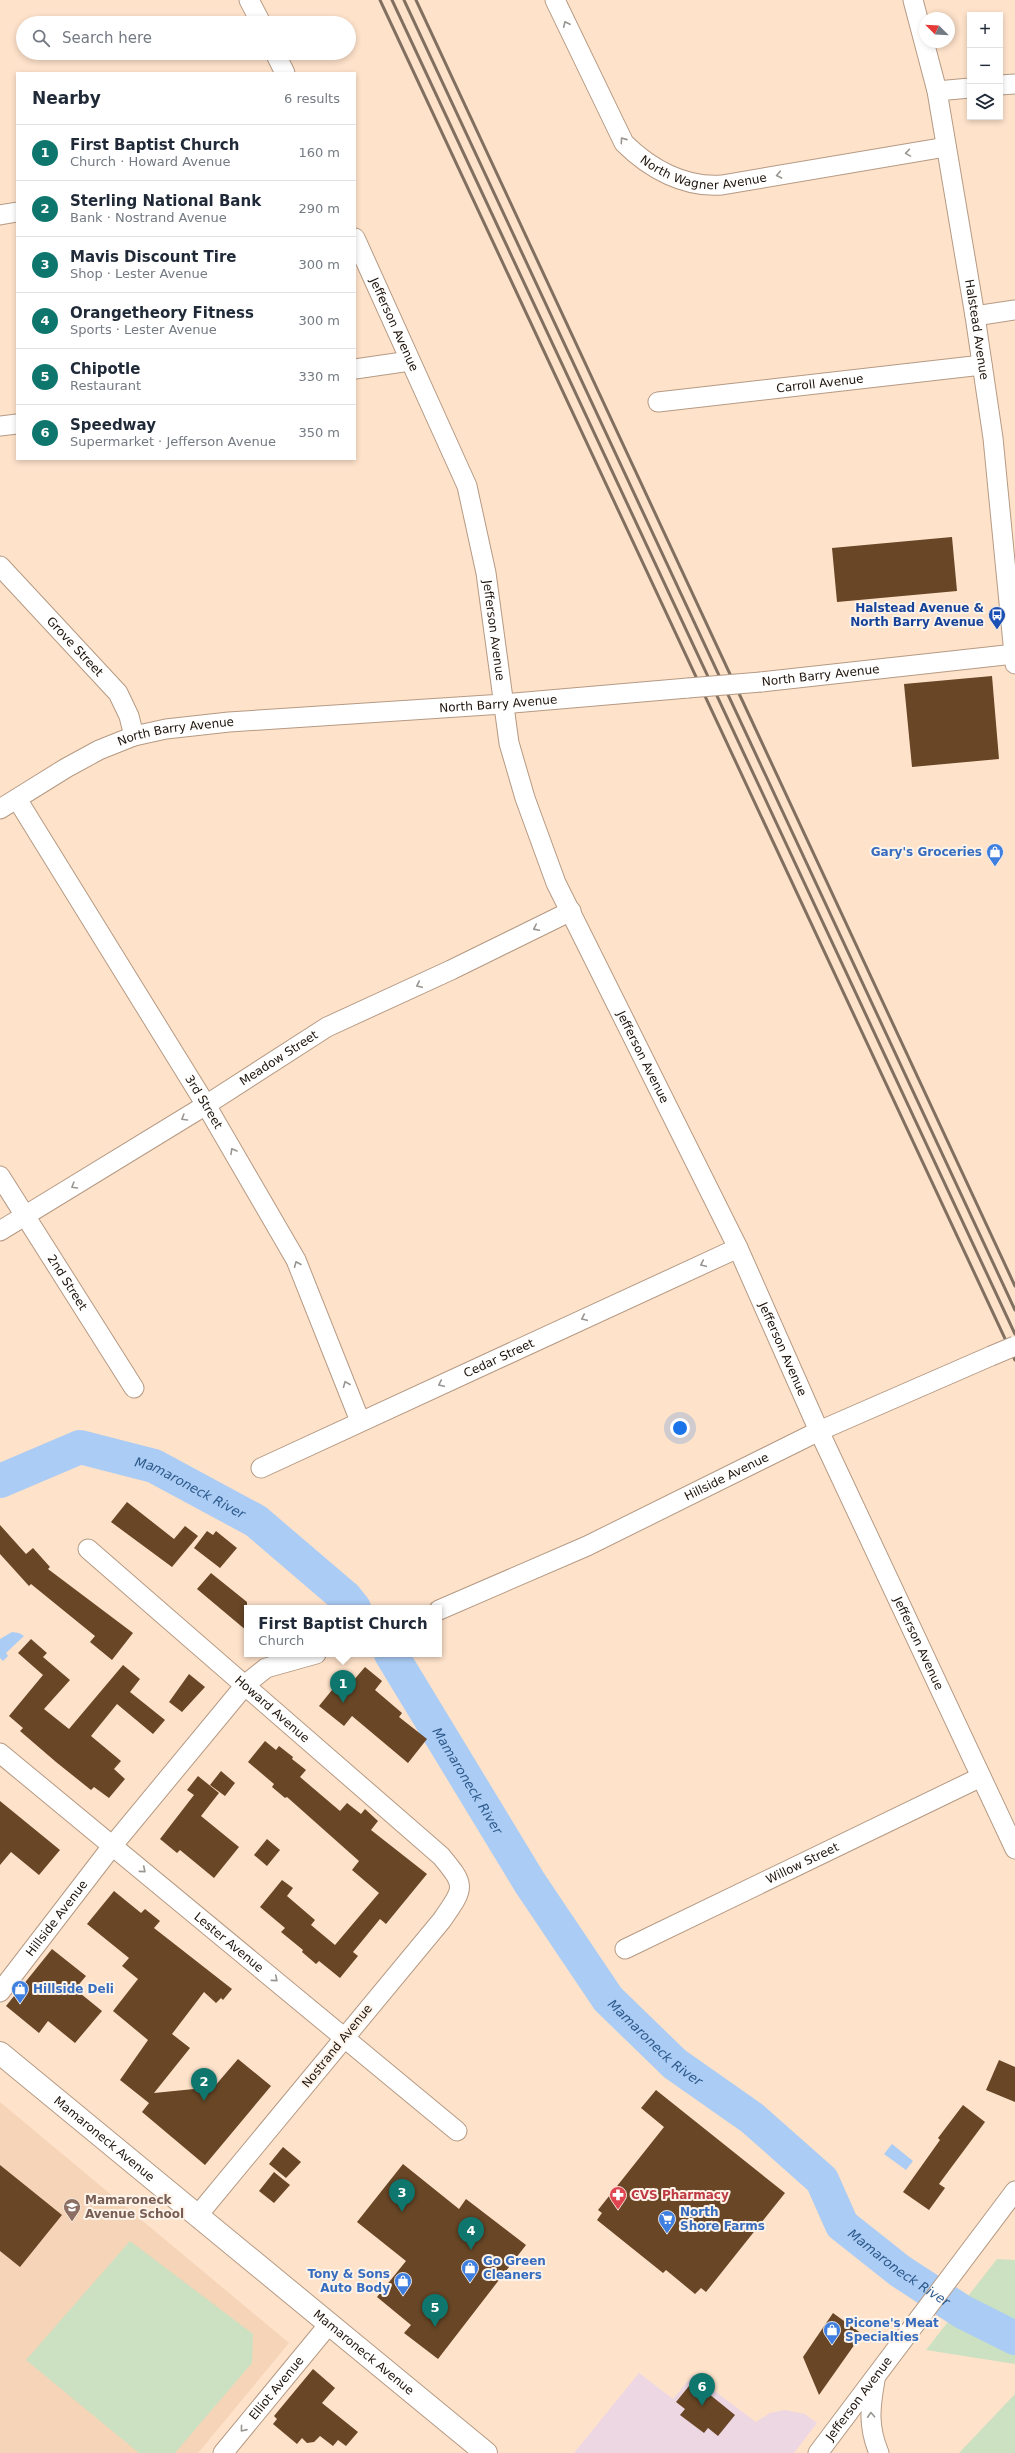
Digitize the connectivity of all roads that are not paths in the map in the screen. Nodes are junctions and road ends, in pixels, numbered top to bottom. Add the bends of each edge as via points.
1 (249, 0) edge
2 (555, 0) edge
3 (913, 0) edge
4 (257, 16) edge
5 (278, 60) edge
6 (284, 72) edge
7 (1015, 84) edge
8 (1003, 85) edge
9 (967, 88) edge
10 (937, 91) junction
11 (946, 146) junction
12 (16, 212) edge
13 (0, 215) edge
14 (356, 240) edge
15 (1015, 310) edge
16 (976, 316) junction
17 (410, 360) junction
18 (982, 365) junction
19 (356, 369) edge
20 (658, 402) dead end
21 (16, 424) edge
22 (0, 426) edge
23 (0, 566) edge
24 (1015, 657) edge
25 (503, 704) junction
26 (134, 736) junction
27 (17, 799) junction
28 (0, 809) edge
29 (571, 911) junction
30 (206, 1105) junction
31 (0, 1176) edge
32 (25, 1216) junction
33 (0, 1231) edge
34 (738, 1248) junction
35 (1015, 1346) edge
36 (134, 1388) dead end
37 (360, 1420) junction
38 (819, 1431) junction
39 (261, 1468) dead end
40 (88, 1550) dead end
41 (442, 1609) edge
42 (305, 1657) edge
43 (246, 1684) junction
44 (0, 1753) edge
45 (981, 1777) junction
46 (113, 1845) junction
47 (1015, 1849) edge
48 (454, 1871) joint
49 (624, 1949) dead end
50 (0, 1992) edge
51 (344, 2037) junction
52 (2, 2058) edge
53 (457, 2131) dead end
54 (1015, 2191) edge
55 (198, 2215) junction
56 (330, 2323) junction
57 (876, 2376) junction
58 (828, 2450) edge
59 (222, 2453) edge
60 (486, 2453) edge
61 (879, 2453) edge

1 - 4 street
11 -> 2 street, North Wagner Avenue via 722,185 705,187 690,184 636,156 624,143
3 - 10 street, Halstead Avenue
5 - 6 street
7 - 8 street
9 - 10 street
10 - 11 street, Halstead Avenue
11 - 16 street, Halstead Avenue
12 - 13 street
14 - 17 street, Jefferson Avenue
15 - 16 street
16 - 18 street, Halstead Avenue
17 - 19 street
17 - 25 street, Jefferson Avenue via 467,486 486,573
18 - 20 street, Carroll Avenue
18 - 24 street, Halstead Avenue via 993,438
21 - 22 street
23 - 26 street, Grove Street via 118,694 129,716
24 - 25 street, North Barry Avenue, bridge
25 - 26 street, North Barry Avenue via 229,722 166,729
25 - 29 street, Jefferson Avenue via 509,743 526,798 556,883
26 - 27 street, North Barry Avenue via 79,761
27 - 28 street, North Barry Avenue
27 - 30 street, 3rd Street
29 -> 30 street, Meadow Street via 327,1027
29 - 34 street, Jefferson Avenue
30 -> 32 street, Meadow Street
37 -> 30 street, 3rd Street via 296,1260
31 - 32 street, 2nd Street
32 - 33 street, Meadow Street
32 - 36 street, 2nd Street
34 -> 37 street, Cedar Street
34 - 38 street, Jefferson Avenue
35 - 38 street, Hillside Avenue, bridge
37 - 39 street, Cedar Street
38 - 41 street, Hillside Avenue via 587,1546
38 - 45 street, Jefferson Avenue
40 - 43 street, Howard Avenue
42 - 43 street, Hillside Avenue via 266,1668
43 - 46 street, Hillside Avenue
43 - 48 street, Howard Avenue via 441,1856
44 - 46 street, Lester Avenue
45 - 47 street, Jefferson Avenue
45 - 49 street, Willow Street
46 - 50 street, Hillside Avenue
46 -> 51 street, Lester Avenue
48 - 51 street, Nostrand Avenue via 460,1878 456,1900
51 - 53 street, Lester Avenue
51 - 55 street, Nostrand Avenue
52 - 55 main road, Mamaroneck Avenue
54 - 57 street, Jefferson Avenue
55 - 56 main road, Mamaroneck Avenue
56 -> 59 street, Elliot Avenue
56 - 60 main road, Mamaroneck Avenue
57 - 58 street, Jefferson Avenue
61 -> 57 street via 872,2435 870,2405

